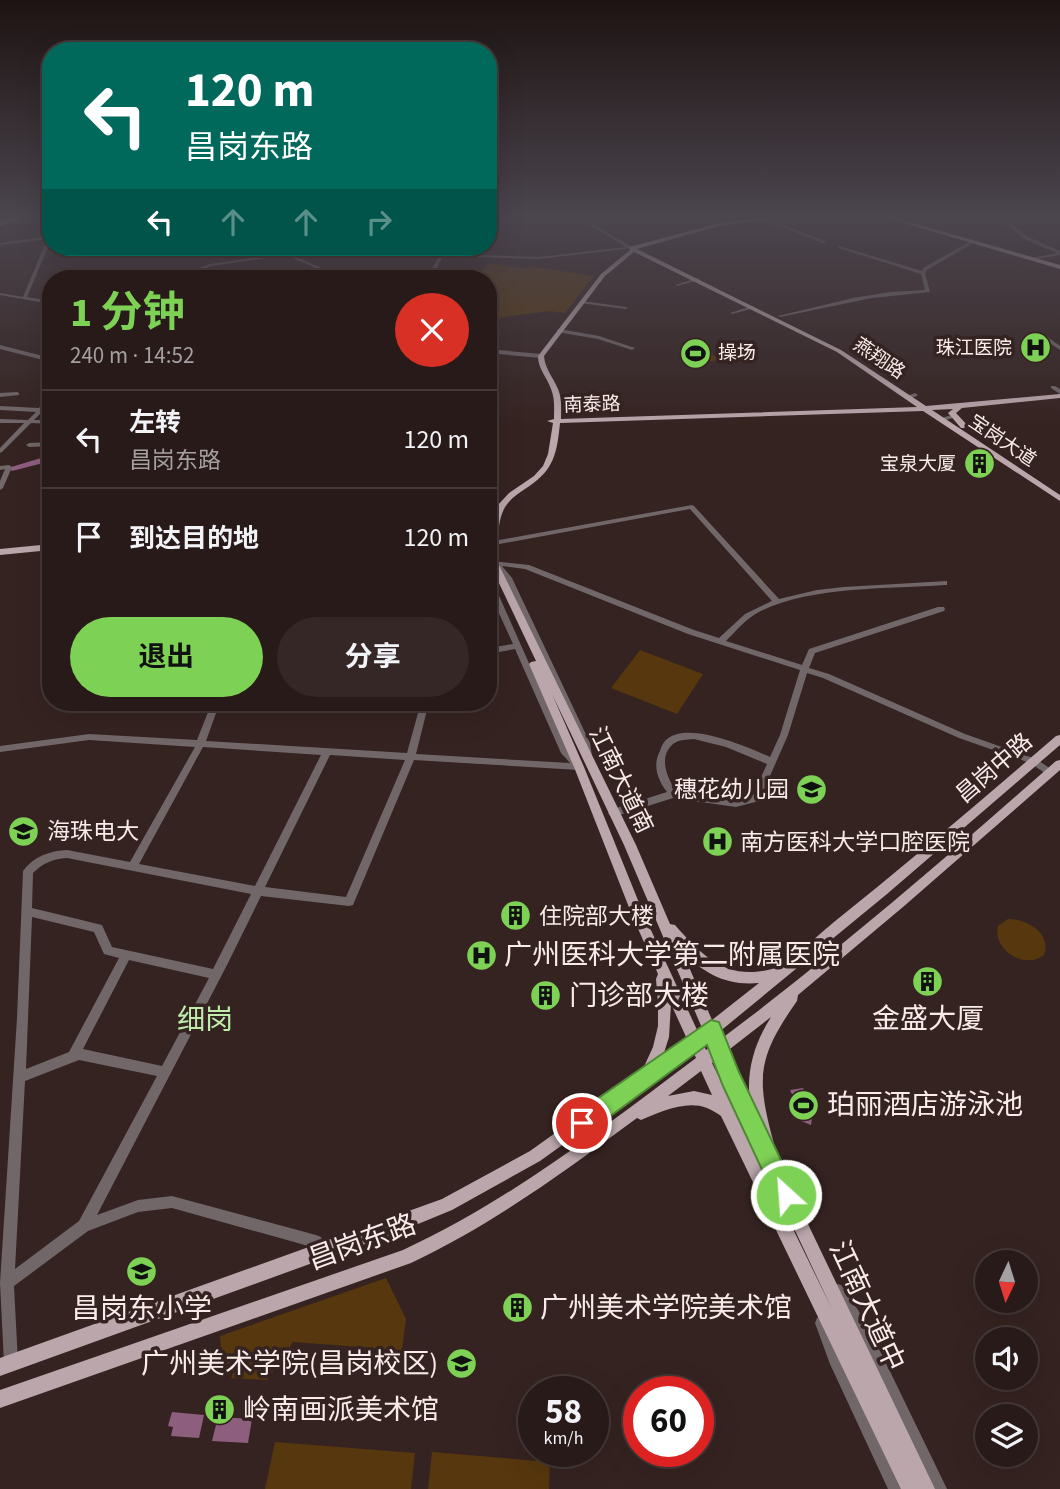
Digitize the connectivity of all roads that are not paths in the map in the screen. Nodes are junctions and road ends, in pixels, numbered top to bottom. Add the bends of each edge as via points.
1 (29, 286) edge
2 (590, 286) edge
3 (594, 286) edge
4 (712, 286) edge
5 (717, 286) edge
6 (927, 286) edge
7 (0, 294) edge
8 (24, 299) junction
9 (42, 302) edge
10 (582, 302) junction
11 (752, 307) junction
12 (626, 308) dead end
13 (732, 313) dead end
14 (780, 316) junction
15 (559, 331) junction
16 (1040, 334) dead end
17 (0, 347) edge
18 (632, 348) dead end
19 (1060, 348) edge
20 (497, 353) edge
21 (537, 355) junction
22 (42, 357) edge
23 (1054, 387) dead end
24 (899, 391) junction
25 (17, 394) dead end
26 (1060, 394) edge
27 (0, 395) edge
28 (912, 396) junction
29 (558, 406) junction
30 (962, 406) junction
31 (891, 407) junction
32 (929, 407) junction
33 (0, 408) edge
34 (42, 408) edge
35 (42, 410) edge
36 (594, 418) junction
37 (946, 418) junction
38 (554, 421) junction
39 (0, 422) edge
40 (42, 422) edge
41 (27, 423) junction
42 (964, 426) junction
43 (42, 444) edge
44 (29, 445) dead end
45 (0, 451) edge
46 (0, 468) edge
47 (0, 488) edge
48 (1059, 496) edge
49 (497, 504) edge
50 (497, 526) edge
51 (42, 546) edge
52 (497, 546) edge
53 (0, 550) edge
54 (497, 563) edge
55 (497, 578) edge
56 (944, 583) dead end
57 (497, 592) edge
58 (777, 601) junction
59 (941, 609) dead end
60 (515, 615) junction
61 (720, 642) junction
62 (518, 646) junction
63 (497, 650) edge
64 (804, 668) junction
65 (542, 673) junction
66 (213, 711) edge
67 (423, 711) edge
68 (200, 745) junction
69 (1058, 745) edge
70 (0, 749) edge
71 (327, 752) junction
72 (411, 756) junction
73 (1033, 761) junction
74 (772, 762) junction
75 (584, 766) junction
76 (1055, 769) edge
77 (673, 794) junction
78 (613, 813) junction
79 (133, 865) junction
80 (258, 891) junction
81 (28, 912) junction
82 (661, 916) junction
83 (126, 955) junction
84 (661, 967) junction
85 (781, 973) junction
86 (216, 975) junction
87 (802, 984) junction
88 (711, 1030) junction
89 (695, 1042) junction
90 (719, 1051) junction
91 (73, 1056) junction
92 (704, 1062) junction
93 (165, 1072) junction
94 (645, 1076) junction
95 (19, 1078) junction
96 (727, 1112) junction
97 (619, 1123) junction
98 (777, 1177) junction
99 (85, 1226) junction
100 (321, 1252) junction
101 (818, 1262) junction
102 (7, 1283) junction
103 (810, 1284) junction
104 (5, 1365) edge
105 (0, 1399) edge
106 (896, 1489) edge
107 (911, 1489) edge
108 (926, 1489) edge
109 (939, 1489) edge

1 - 8 street
2 - 21 main road
3 - 10 main road
4 - 11 main road, 燕翔路
5 - 14 main road, 燕翔路
6 - 14 street via 928,291 855,298
7 - 8 street
8 - 9 street
10 - 12 street
10 - 15 main road
11 - 13 street
11 - 24 main road, 燕翔路 via 820,340
14 - 28 main road, 燕翔路 via 835,343
15 - 18 street
15 - 21 main road
16 - 19 street
17 - 22 street
20 - 21 street
21 - 29 main road
21 - 38 main road via 535,364 552,394
23 - 26 street
24 - 28 main road, 燕翔路
24 - 31 main road via 902,402
25 - 27 street
26 - 30 main road, 南泰路
26 - 32 main road, 南泰路
28 - 32 main road, 燕翔路
29 - 36 main road via 568,414
29 - 38 main road
30 - 32 main road, 南泰路
30 - 42 main road via 953,413
31 - 32 main road, 南泰路
31 - 36 main road, 南泰路
32 - 37 main road, 宝岗大道
32 - 38 main road, 南泰路
33 - 34 street
35 - 41 street
36 - 38 main road, 南泰路
37 - 42 main road, 宝岗大道
37 - 48 main road, 宝岗大道
38 - 49 main road via 542,465
38 - 50 main road via 548,465 504,501
39 - 41 street
40 - 41 street
41 - 45 street
42 - 48 main road, 宝岗大道
43 - 44 street
46 - 47 street via 9,467
51 - 53 main road
52 - 58 street via 692,506
54 - 61 street via 519,565
55 - 60 main road, 江南大道南
56 - 58 street via 804,594
57 - 60 street
58 - 61 street via 752,613
59 - 64 street via 812,651
60 - 62 street
60 - 65 main road, 江南大道南
61 - 64 street
62 - 63 street
62 - 65 street
64 - 73 street via 962,737
64 - 74 street
65 - 75 main road, 江南大道南
65 - 75 street via 586,743
66 - 68 street
67 - 72 street
68 - 70 street via 89,737
68 - 71 street
68 - 79 street
69 - 73 main road, 昌岗中路
71 - 72 street
71 - 80 street
72 - 75 street
72 - 80 street via 349,902
73 - 76 street
73 - 85 main road, 昌岗中路
74 - 77 street via 756,798 736,803
74 - 77 street via 718,741 675,736 663,748 659,766
75 - 78 main road, 江南大道南
75 - 84 main road, 江南大道南 via 625,885
76 - 87 main road, 昌岗中路
77 - 78 street
78 - 82 main road, 江南大道南
79 - 80 street
79 - 81 street via 67,853 51,855 29,871
80 - 86 street
81 - 83 street via 99,928 108,951
81 - 95 street
82 - 85 main road via 711,970 741,979
82 - 88 main road, 江南大道南
83 - 86 street
83 - 91 street
84 - 89 main road, 江南大道南
84 - 94 main road via 666,1026 657,1057
85 - 88 main road, 昌岗中路
86 - 93 street
87 - 90 main road, 昌岗中路
87 - 98 main road via 768,1030 754,1080 755,1104
88 - 89 main road, 昌岗中路
88 - 90 main road, 江南大道中
89 - 92 main road, 江南大道中
89 - 94 main road, 昌岗东路
90 - 92 main road, 昌岗中路
90 - 98 main road, 江南大道中
91 - 93 street
91 - 95 street
92 - 96 main road, 江南大道中
92 - 97 main road, 昌岗东路
93 - 99 street
94 - 100 main road, 昌岗东路 via 496,1179 447,1205
95 - 102 street
96 - 97 main road via 708,1101 684,1098
96 - 103 main road, 江南大道中
97 - 105 main road, 昌岗东路 via 500,1207 443,1240
98 - 101 main road, 江南大道中
99 - 100 street via 138,1206 172,1202 316,1241
99 - 102 street
100 - 104 main road, 昌岗东路
101 - 108 main road, 江南大道中
101 - 109 street via 863,1331
102 - 104 street
103 - 106 street via 835,1359
103 - 107 main road, 江南大道中

